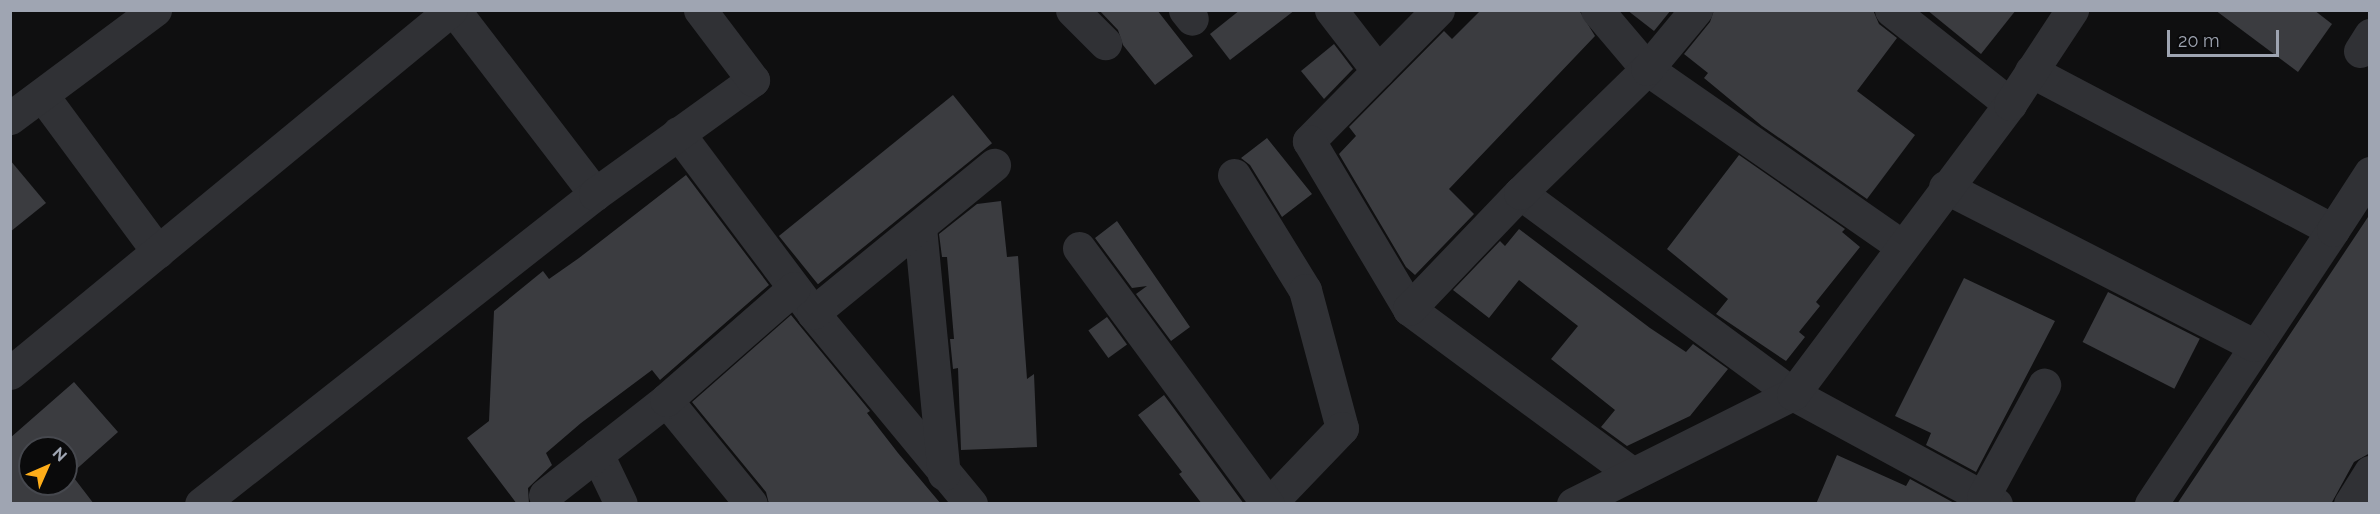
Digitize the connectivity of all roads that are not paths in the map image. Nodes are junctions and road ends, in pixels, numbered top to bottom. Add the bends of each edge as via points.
1 (155, 10) edge
2 (452, 10) edge
3 (700, 10) edge
4 (1072, 10) edge
5 (1331, 10) edge
6 (1438, 10) edge
7 (1596, 10) edge
8 (1696, 10) edge
9 (1891, 10) edge
10 (2072, 10) edge
11 (2365, 10) edge
12 (2370, 14) edge
13 (1105, 43) dead end
14 (1647, 69) junction
15 (1378, 71) junction
16 (2031, 71) junction
17 (42, 95) junction
18 (2010, 104) junction
19 (10, 118) edge
20 (678, 133) junction
21 (994, 165) dead end
22 (2370, 173) edge
23 (1234, 176) dead end
24 (1945, 187) junction
25 (1520, 193) junction
26 (595, 194) junction
27 (920, 227) junction
28 (2333, 230) junction
29 (1902, 246) junction
30 (1079, 248) dead end
31 (158, 252) junction
32 (803, 300) junction
33 (1409, 309) junction
34 (2254, 345) junction
35 (10, 373) edge
36 (2044, 384) dead end
37 (1793, 394) junction
38 (666, 400) junction
39 (597, 454) junction
40 (2370, 472) edge
41 (944, 474) junction
42 (1633, 474) junction
43 (545, 495) dead end
44 (1989, 500) edge
45 (201, 504) edge
46 (621, 504) edge
47 (751, 504) edge
48 (971, 504) edge
49 (1268, 504) edge
50 (1573, 504) edge
51 (2151, 504) edge
52 (2350, 504) edge

1 - 17 street
2 - 26 street
2 - 31 street
3 - 20 street via 753,80
4 - 13 street
5 - 15 street
6 - 15 street
7 - 14 street
8 - 14 street
9 - 18 street
10 - 16 street
11 - 12 street
14 - 25 street
14 - 29 street
15 - 33 street via 1309,141
16 - 18 street
16 - 28 street
17 - 19 street
17 - 31 street
18 - 24 street
20 - 26 street
20 - 32 street
21 - 27 street
22 - 28 street
23 - 49 street via 1305,290 1342,428
24 - 29 street
24 - 34 street
25 - 33 street
25 - 37 street
26 - 45 street
27 - 32 street
27 - 41 street
28 - 34 street
29 - 37 street
30 - 49 street
31 - 35 street
32 - 38 street
32 - 41 street
33 - 42 street
34 - 51 street
36 - 44 street
37 - 42 street
37 - 44 street
38 - 39 street
38 - 47 street
39 - 43 street
39 - 46 street
40 - 52 street
41 - 48 street
42 - 50 street

